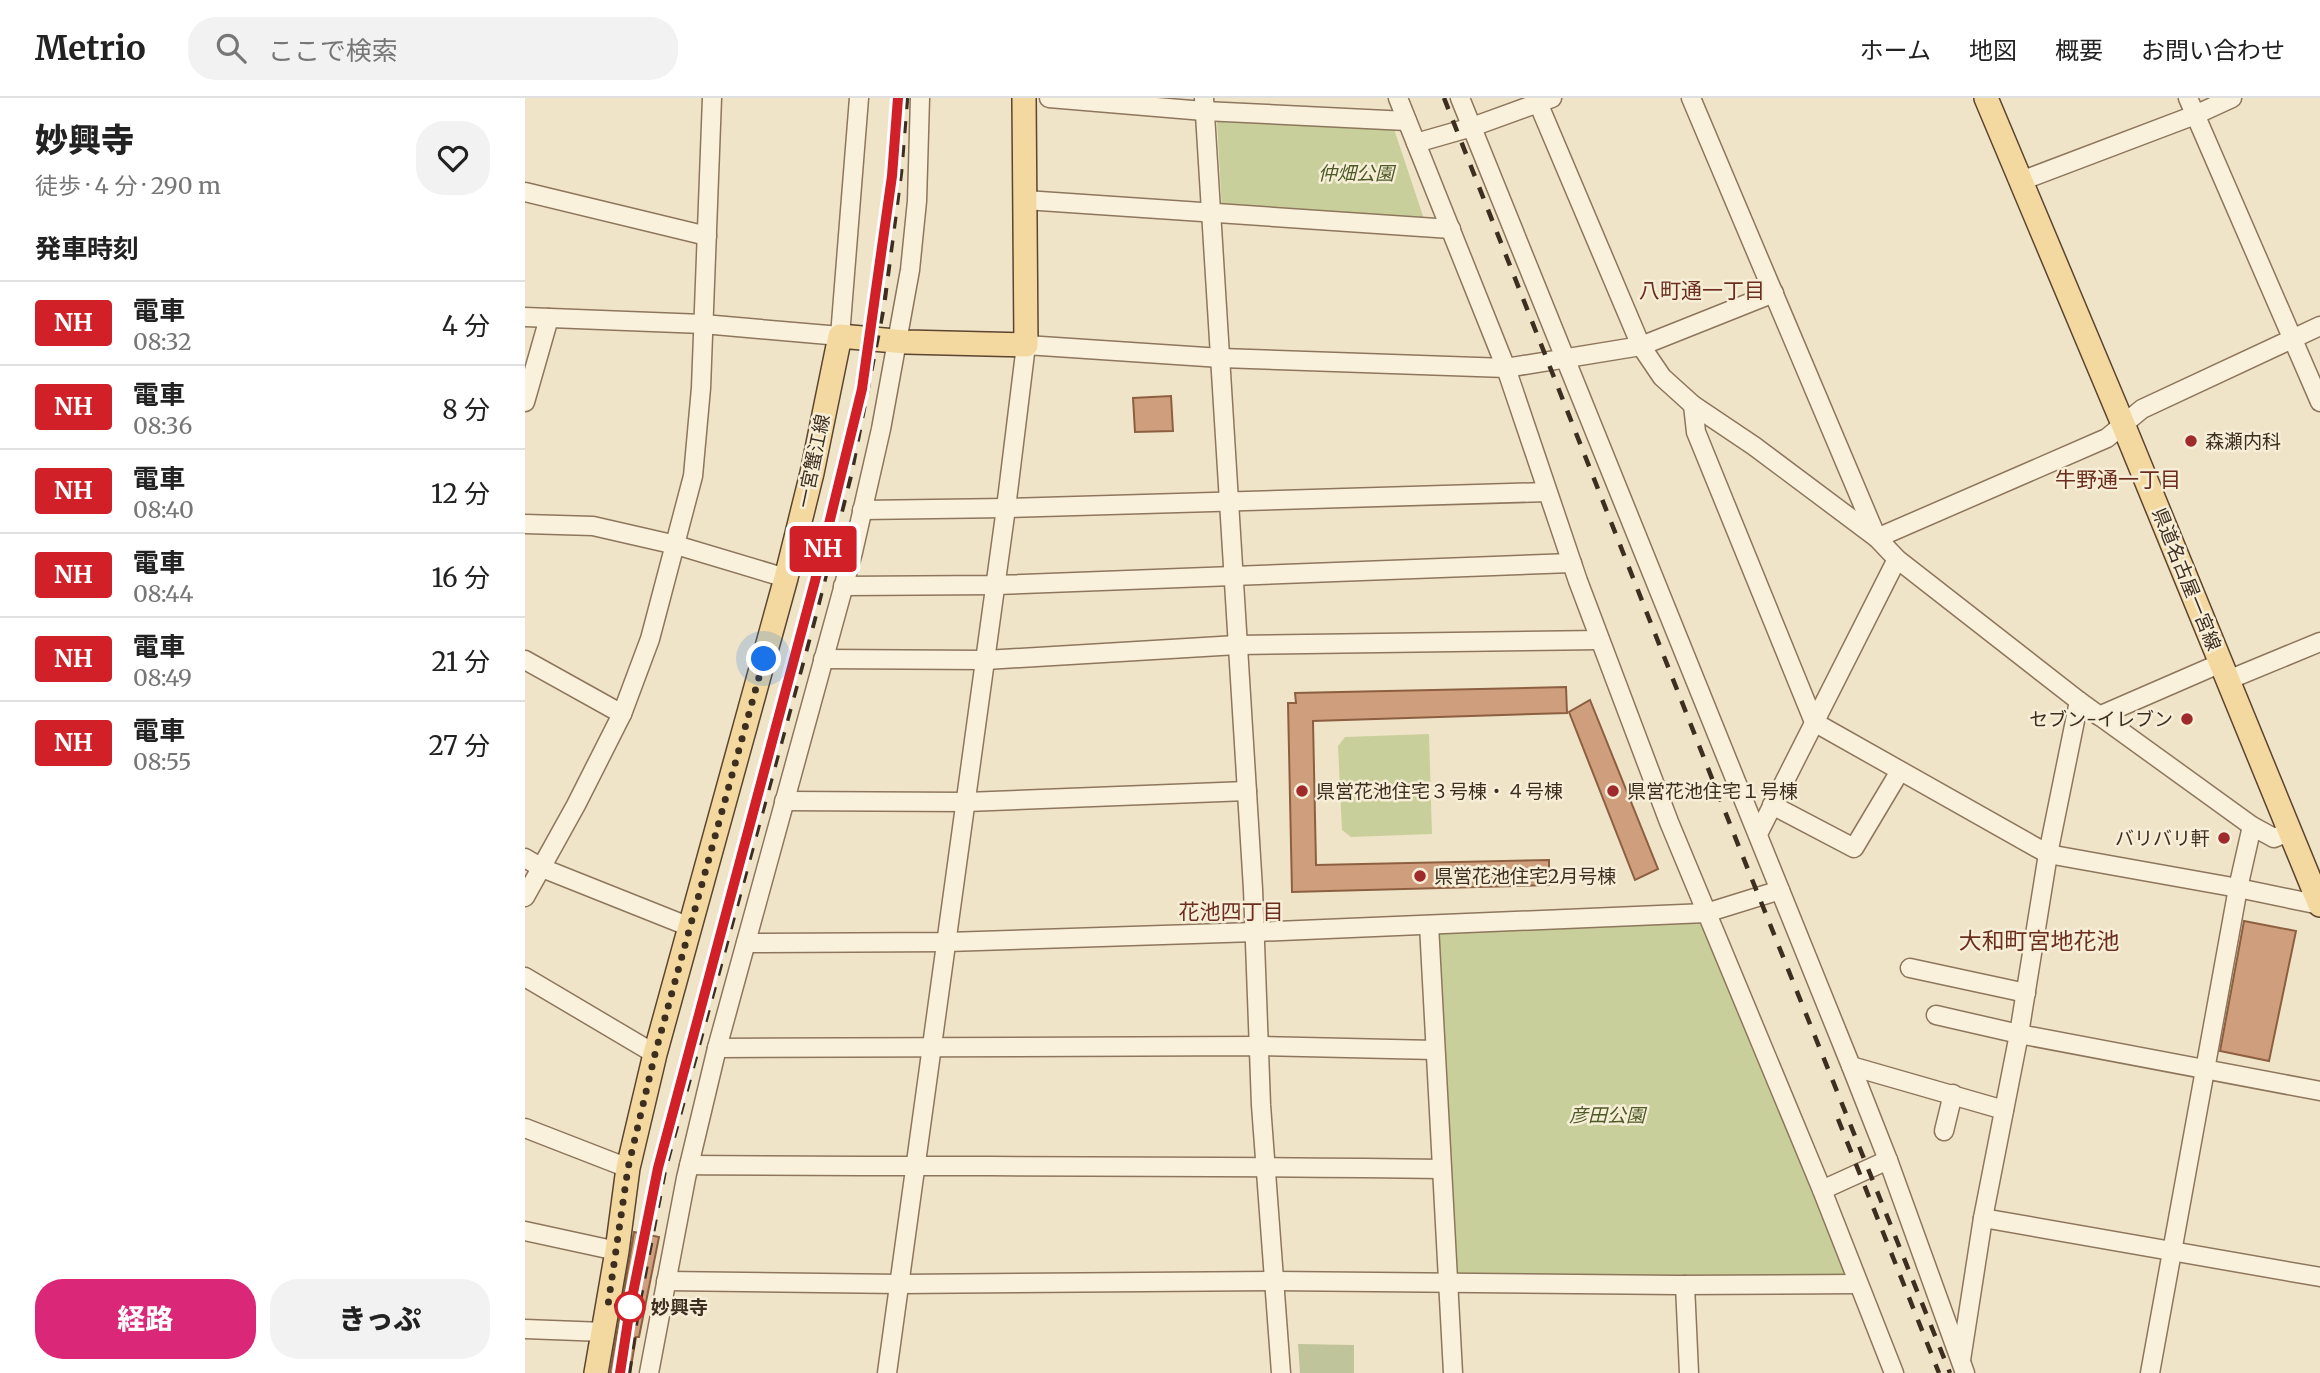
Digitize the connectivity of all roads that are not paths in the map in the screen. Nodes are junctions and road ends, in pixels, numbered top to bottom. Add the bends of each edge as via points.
1 (712, 98) edge
2 (859, 98) edge
3 (920, 98) edge
4 (1024, 98) edge
5 (1049, 98) edge
6 (1398, 98) edge
7 (1460, 98) edge
8 (1691, 98) edge
9 (1986, 98) edge
10 (2232, 98) edge
11 (1543, 100) edge
12 (1204, 104) edge
13 (2192, 106) edge
14 (1407, 121) junction
15 (1472, 127) junction
16 (1416, 143) junction
17 (2021, 181) junction
18 (525, 192) edge
19 (1025, 200) junction
20 (1211, 213) junction
21 (1451, 229) junction
22 (707, 236) junction
23 (1774, 293) junction
24 (525, 317) edge
25 (549, 318) junction
26 (703, 324) junction
27 (2320, 327) edge
28 (840, 336) junction
29 (2293, 338) junction
30 (898, 341) junction
31 (1026, 345) junction
32 (1641, 346) junction
33 (1221, 358) junction
34 (1567, 360) junction
35 (1506, 368) junction
36 (525, 402) edge
37 (2320, 402) edge
38 (1693, 405) junction
39 (2123, 425) junction
40 (1547, 492) junction
41 (1229, 500) junction
42 (1006, 508) junction
43 (862, 510) junction
44 (525, 524) edge
45 (1877, 538) junction
46 (676, 545) junction
47 (1896, 559) junction
48 (1572, 563) junction
49 (1233, 574) junction
50 (786, 578) junction
51 (996, 585) junction
52 (843, 586) junction
53 (1600, 640) junction
54 (2320, 642) edge
55 (1237, 645) junction
56 (823, 659) junction
57 (525, 660) edge
58 (986, 660) junction
59 (2225, 671) junction
60 (2079, 701) junction
61 (622, 714) junction
62 (2099, 716) junction
63 (1814, 722) junction
64 (1901, 771) junction
65 (1247, 791) junction
66 (784, 801) junction
67 (966, 802) junction
68 (1772, 804) junction
69 (2252, 826) junction
70 (2291, 831) junction
71 (1758, 834) junction
72 (2048, 854) junction
73 (525, 858) edge
74 (542, 867) junction
75 (2314, 876) edge
76 (2238, 888) junction
77 (1780, 890) junction
78 (525, 897) edge
79 (2320, 905) edge
80 (1706, 913) junction
81 (1429, 925) junction
82 (690, 927) junction
83 (1255, 932) junction
84 (947, 942) junction
85 (745, 943) junction
86 (1910, 968) dead end
87 (525, 977) edge
88 (2026, 993) junction
89 (1936, 1015) dead end
90 (2019, 1034) junction
91 (933, 1046) junction
92 (1259, 1046) junction
93 (717, 1048) junction
94 (1435, 1050) junction
95 (655, 1054) junction
96 (1851, 1066) junction
97 (2204, 1069) junction
98 (2320, 1091) edge
99 (1953, 1094) junction
100 (2004, 1110) junction
101 (525, 1128) edge
102 (1944, 1131) dead end
103 (1888, 1160) junction
104 (689, 1165) junction
105 (1266, 1166) junction
106 (916, 1167) junction
107 (628, 1168) junction
108 (1441, 1169) junction
109 (1822, 1190) junction
110 (1983, 1218) junction
111 (525, 1231) edge
112 (2171, 1250) junction
113 (617, 1251) junction
114 (2320, 1277) edge
115 (666, 1281) junction
116 (1274, 1281) junction
117 (1447, 1282) junction
118 (900, 1284) junction
119 (1858, 1284) junction
120 (1685, 1285) junction
121 (525, 1329) edge
122 (604, 1332) junction
123 (1963, 1368) edge
124 (596, 1373) edge
125 (649, 1373) edge
126 (887, 1373) edge
127 (1281, 1373) edge
128 (1453, 1373) edge
129 (1689, 1373) edge
130 (1894, 1373) edge
131 (2150, 1373) edge

1 - 22 street
2 - 28 street
3 - 30 street via 917,201
4 - 19 main road
5 - 12 street
6 - 14 street
7 - 15 street
8 - 23 street
9 - 17 main road, 県道名古屋一宮線
10 - 13 street
11 - 15 street
11 - 32 street
12 - 14 street
12 - 20 street
13 - 17 street
13 - 29 street
14 - 16 street
15 - 16 street
15 - 34 street
16 - 21 street
17 - 39 main road, 県道名古屋一宮線
18 - 22 street
19 - 20 street
19 - 31 main road
20 - 21 street
20 - 33 street
21 - 35 street
22 - 26 street
23 - 32 street
23 - 45 street
24 - 25 street
25 - 26 street
25 - 36 street
26 - 28 street
26 - 46 street via 693,476
27 - 29 street
28 - 30 main road
28 - 50 main road, 一宮蟹江線
29 - 37 street
29 - 39 street via 2142,409
30 - 31 main road
30 - 43 street
31 - 33 street
31 - 42 street
32 - 34 street
32 - 38 street via 1662,377
33 - 35 street
33 - 41 street
34 - 35 street
34 - 71 street
35 - 40 street
38 - 45 street
38 - 63 street via 1696,432
39 - 45 street via 2107,438
39 - 59 main road, 県道名古屋一宮線
40 - 41 street
40 - 48 street
41 - 42 street
41 - 49 street
42 - 43 street
42 - 51 street
43 - 52 street
44 - 46 street via 593,526
45 - 47 street
46 - 50 street
46 - 61 street via 650,639
47 - 60 street
47 - 63 street
48 - 49 street
48 - 53 street
49 - 51 street
49 - 55 street
50 - 82 main road, 一宮蟹江線
51 - 52 street
51 - 58 street
52 - 56 street
53 - 55 street
53 - 80 street
54 - 59 street
55 - 58 street
55 - 65 street
56 - 58 street
56 - 66 street
57 - 61 street
58 - 67 street
59 - 62 street
59 - 70 main road, 県道名古屋一宮線
60 - 62 street
60 - 72 street
61 - 74 street
62 - 69 street
63 - 64 street
63 - 68 street
64 - 68 street via 1854,848
64 - 72 street
65 - 67 street
65 - 83 street
66 - 67 street
66 - 85 street
67 - 84 street
68 - 71 street
69 - 70 street via 2274,838
69 - 76 street
70 - 75 main road, 県道名古屋一宮線
71 - 77 street
72 - 76 street
72 - 88 street
73 - 74 street
74 - 78 street
74 - 82 street
75 - 79 main road, 県道名古屋一宮線
76 - 79 street
76 - 97 street
77 - 80 street
77 - 96 street
80 - 81 street
80 - 109 street
81 - 83 street
81 - 94 street
82 - 95 main road, 一宮蟹江線
83 - 84 street
83 - 92 street
84 - 85 street
84 - 91 street
85 - 93 street
86 - 88 street
87 - 95 street
88 - 90 street
89 - 90 street
90 - 97 street
90 - 100 street
91 - 92 street
91 - 93 street
91 - 106 street
92 - 94 street
92 - 105 street
93 - 104 street
94 - 108 street
95 - 107 main road, 一宮蟹江線
96 - 99 street
96 - 103 street
97 - 98 street
97 - 112 street
99 - 100 street
99 - 102 street
100 - 110 street
101 - 107 street
103 - 109 street
103 - 123 street
104 - 106 street
104 - 115 street
105 - 106 street
105 - 108 street
105 - 116 street
106 - 118 street
107 - 113 main road, 一宮蟹江線
108 - 117 street
109 - 119 street
110 - 112 street
110 - 123 street
111 - 113 street
112 - 114 street
112 - 131 street
113 - 122 main road, 一宮蟹江線
115 - 118 street
115 - 125 street
116 - 117 street
116 - 118 street
116 - 127 street
117 - 120 street
117 - 128 street
118 - 126 street
119 - 120 street
119 - 130 street
120 - 129 street
121 - 122 street
122 - 124 main road, 一宮蟹江線

